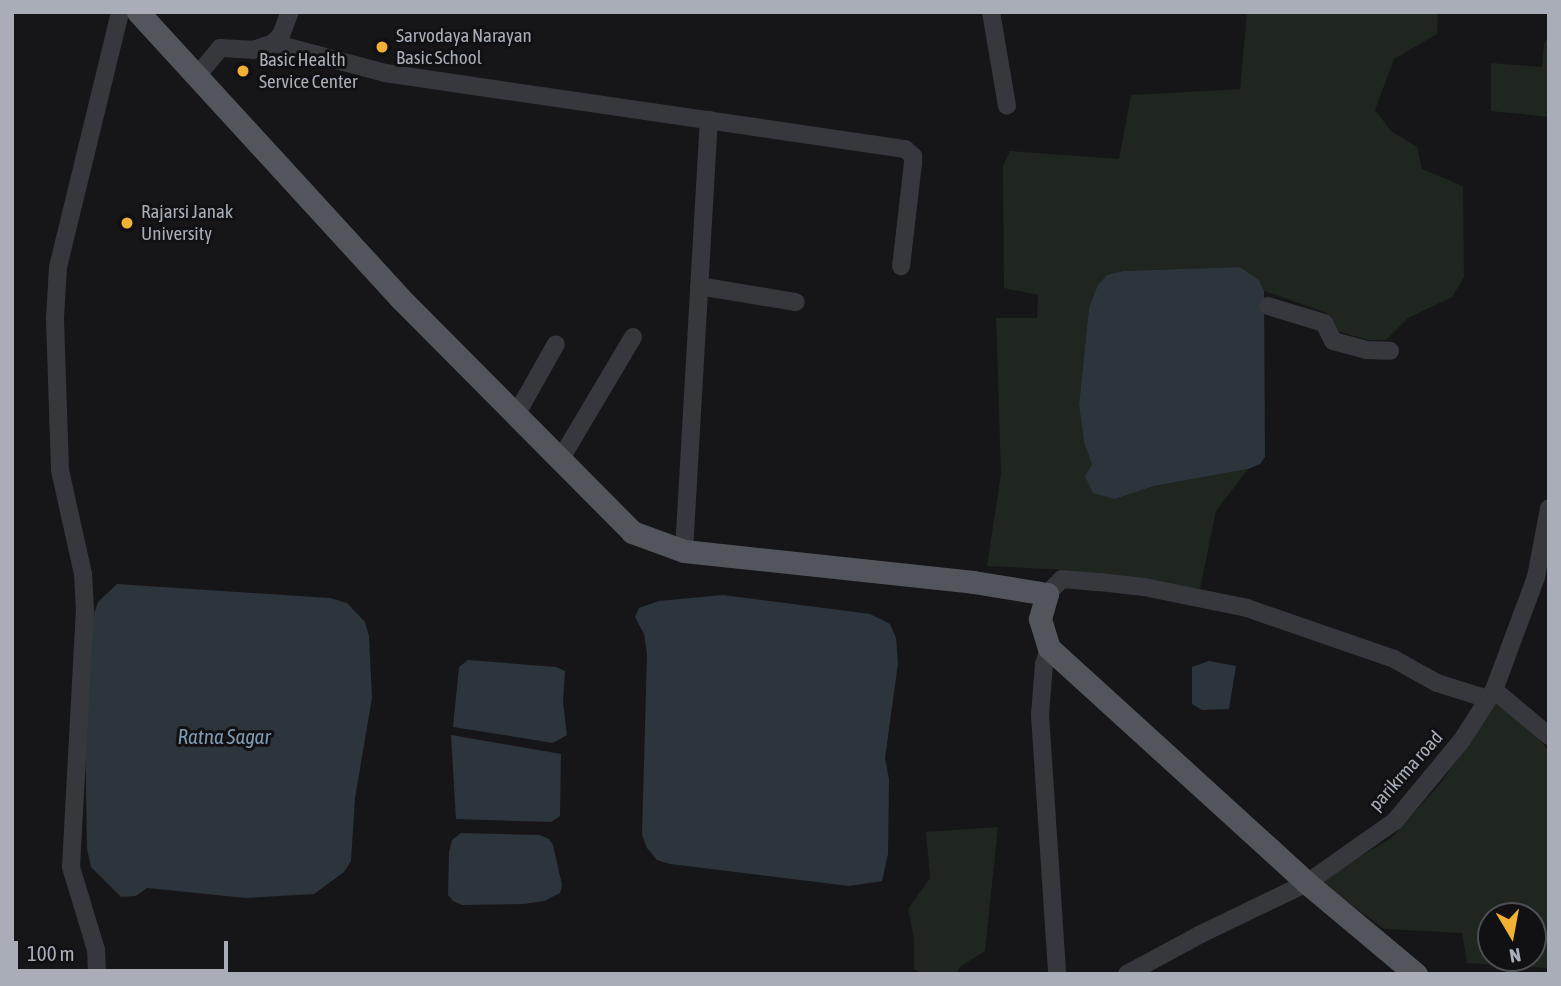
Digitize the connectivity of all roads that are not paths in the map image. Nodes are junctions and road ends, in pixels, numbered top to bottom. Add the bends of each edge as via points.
1 (120, 12) edge
2 (138, 12) edge
3 (290, 12) edge
4 (991, 12) edge
5 (273, 43) junction
6 (196, 77) junction
7 (1007, 106) dead end
8 (709, 120) junction
9 (901, 266) dead end
10 (699, 286) junction
11 (796, 302) dead end
12 (1268, 306) dead end
13 (633, 337) dead end
14 (556, 344) dead end
15 (1391, 351) dead end
16 (516, 415) junction
17 (560, 460) junction
18 (1549, 508) edge
19 (684, 551) junction
20 (1047, 594) junction
21 (1049, 648) junction
22 (1491, 695) junction
23 (1549, 736) edge
24 (1307, 883) junction
25 (97, 974) edge
26 (1057, 974) edge
27 (1128, 974) edge
28 (1416, 974) edge

1 - 25 street via 58,267 55,318 60,470 83,573 85,611 71,867 96,950
2 - 6 main road
3 - 5 street
4 - 7 street
5 - 6 street via 253,50 220,48
5 - 8 street via 385,73
6 - 16 main road via 400,298
8 - 9 street via 897,146 911,153
8 - 10 street
10 - 11 street
10 - 19 street
12 - 15 street via 1324,323 1333,341
13 - 17 street
14 - 16 street
16 - 17 main road
17 - 19 main road via 632,532
18 - 22 street, parikrma road via 1536,577
19 - 20 main road
20 - 21 main road via 1040,619
20 - 22 street via 1062,579 1144,587 1247,608 1394,659 1437,683
21 - 24 main road
21 - 26 street via 1040,715
22 - 23 street
22 - 24 street, parikrma road via 1462,740 1395,821
24 - 27 street, parikrma road
24 - 28 main road

